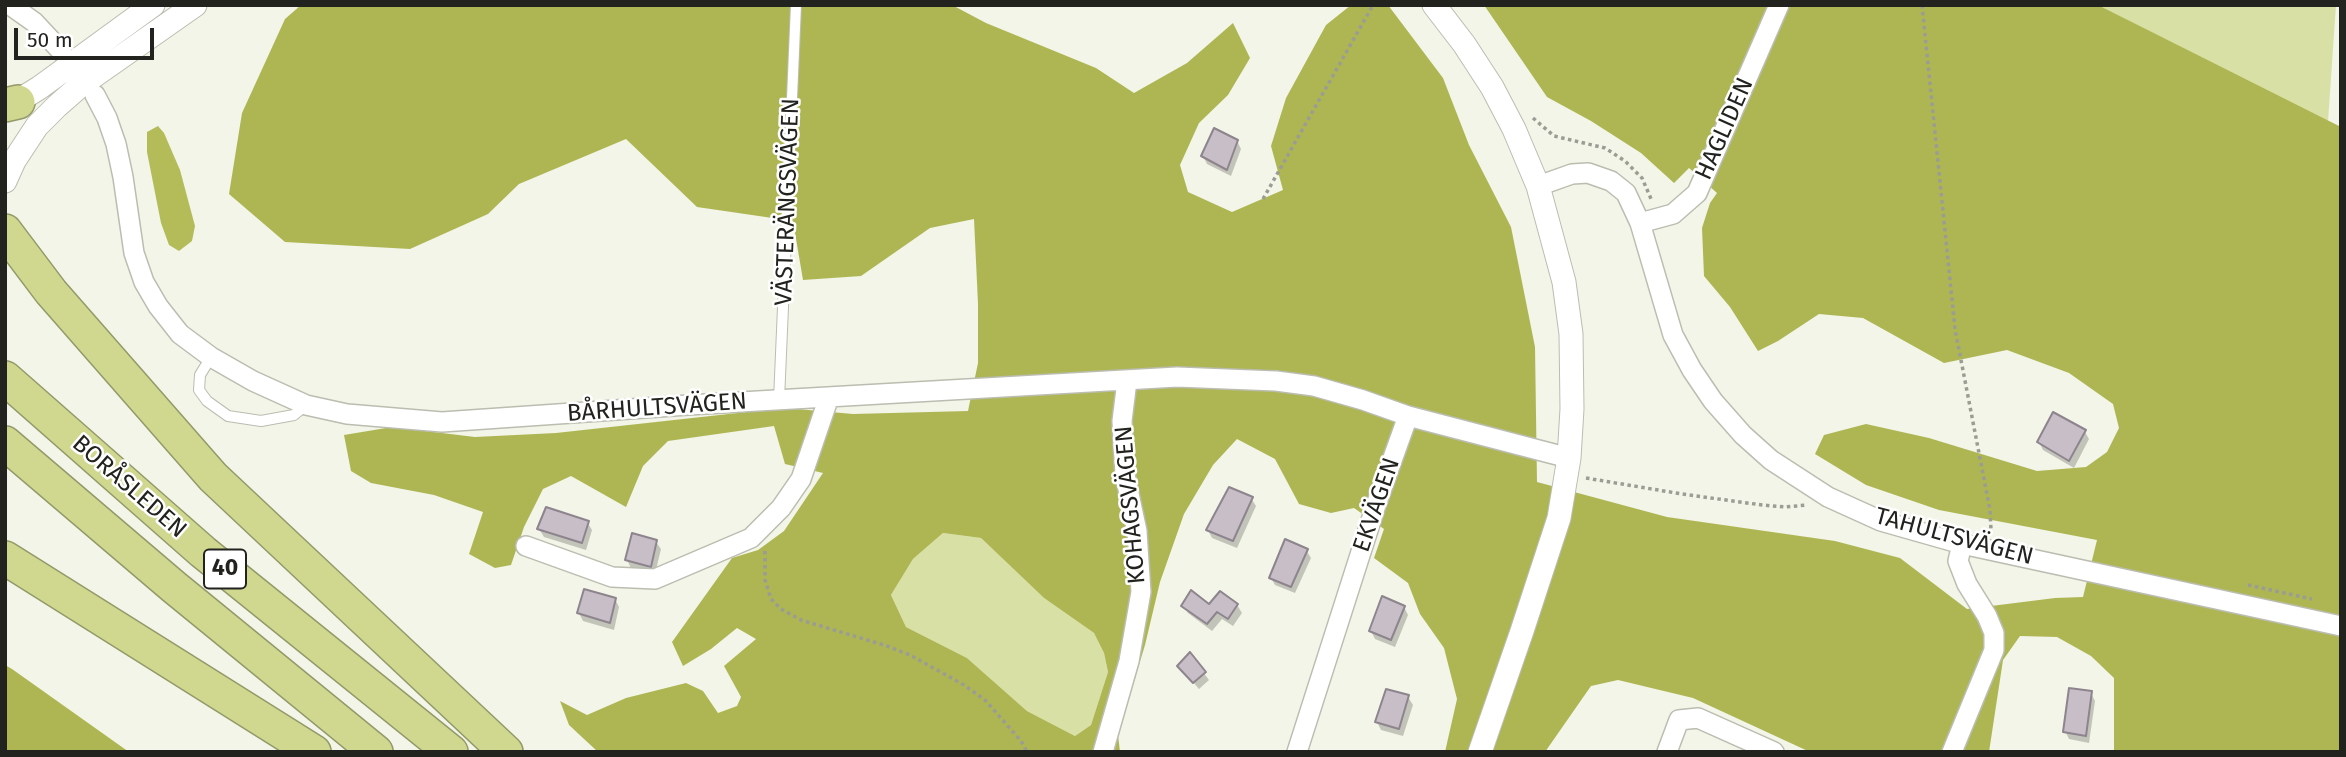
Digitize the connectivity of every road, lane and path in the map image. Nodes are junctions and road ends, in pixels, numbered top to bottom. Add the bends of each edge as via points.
1 (10, 5) edge
2 (153, 5) edge
3 (195, 5) edge
4 (796, 5) edge
5 (1373, 5) edge
6 (1434, 5) edge
7 (1779, 5) edge
8 (1922, 5) edge
9 (62, 52) dead end
10 (95, 95) dead end
11 (9, 105) edge
12 (1530, 113) dead end
13 (5, 181) edge
14 (1538, 186) junction
15 (1263, 199) dead end
16 (1648, 221) junction
17 (5, 231) edge
18 (211, 357) junction
19 (5, 378) edge
20 (1126, 381) junction
21 (829, 397) junction
22 (779, 400) junction
23 (306, 405) junction
24 (1408, 416) junction
25 (5, 443) edge
26 (1567, 467) junction
27 (1828, 497) junction
28 (1979, 528) dead end
29 (1991, 530) junction
30 (2000, 533) dead end
31 (1962, 544) junction
32 (526, 546) dead end
33 (765, 550) dead end
34 (5, 558) edge
35 (2249, 585) dead end
36 (2315, 599) dead end
37 (2341, 626) edge
38 (314, 752) edge
39 (376, 752) edge
40 (452, 752) edge
41 (506, 752) edge
42 (1027, 752) edge
43 (1103, 752) edge
44 (1297, 752) edge
45 (1480, 752) edge
46 (1667, 752) edge
47 (1774, 752) edge
48 (1952, 752) edge

1 - 9 street
2 - 11 street
3 - 13 street via 57,106 37,126
4 - 22 lane, VÄSTERÄNGSVÄGEN
5 - 15 path
6 - 14 street via 1492,87
7 - 16 street, HAGLIDEN via 1696,193 1673,214
8 - 29 path via 1955,329
10 - 18 street, BÅRHULTSVÄGEN via 116,144 134,253 144,282 180,334
12 - 16 path via 1553,136 1605,148 1625,161 1642,178 1651,198
14 - 16 street, TAHULTSVÄGEN via 1572,174 1602,177 1626,193
14 - 26 street via 1564,282 1571,334
16 - 27 street, TAHULTSVÄGEN via 1673,335 1692,370 1743,435 1771,460
17 - 41 highway via 51,292 213,477
18 - 23 street, BÅRHULTSVÄGEN
18 - 23 lane via 200,375 199,390 228,416 261,421 294,415
19 - 40 highway, BORÅSLEDEN / 40 via 203,552
20 - 21 street, BÅRHULTSVÄGEN
20 - 24 street, BÅRHULTSVÄGEN via 1177,377 1276,381 1314,386
20 - 43 street, KOHAGSVÄGEN via 1122,421 1125,475 1137,531 1141,592 1129,661
21 - 22 street, BÅRHULTSVÄGEN
21 - 32 street via 801,479 751,538 655,579 612,577
22 - 23 street, BÅRHULTSVÄGEN via 442,422 346,414
24 - 26 street
24 - 44 street, EKVÄGEN
25 - 39 highway, BORÅSLEDEN / 40
26 - 27 path via 1682,494 1785,507 1813,505
26 - 45 street via 1559,518
27 - 31 street, TAHULTSVÄGEN via 1881,521
28 - 29 path
29 - 30 path
31 - 37 street, TAHULTSVÄGEN
31 - 48 street via 1958,561 1994,633 1994,650
33 - 42 path via 765,580 771,599 782,609 802,620 887,646 964,685 985,700
34 - 38 highway
35 - 36 path
46 - 47 street via 1679,720 1698,718

